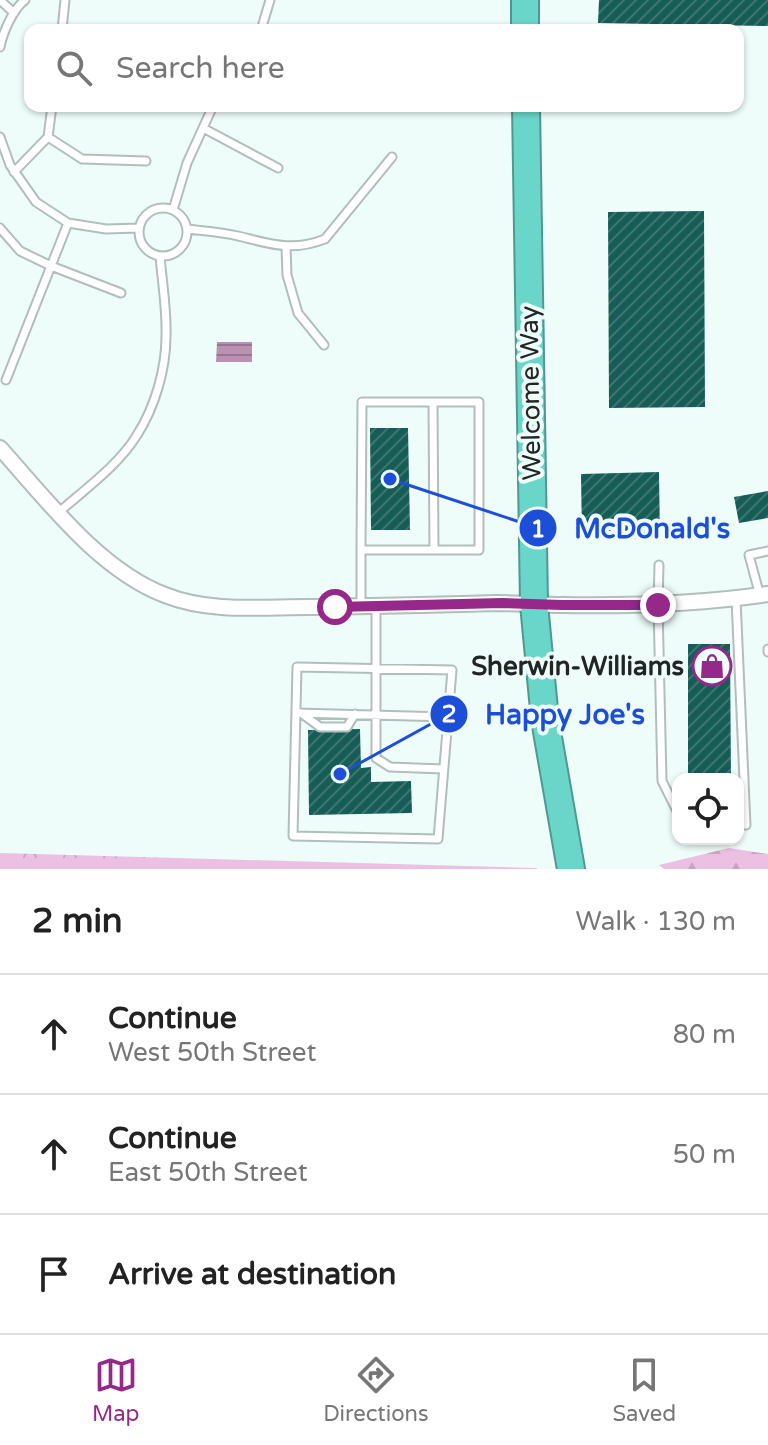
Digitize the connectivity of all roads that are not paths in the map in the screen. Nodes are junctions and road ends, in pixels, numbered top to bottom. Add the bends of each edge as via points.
1 (0, 0) edge
2 (25, 0) edge
3 (65, 0) edge
4 (270, 0) edge
5 (525, 0) edge
6 (14, 13) junction
7 (63, 24) edge
8 (263, 24) edge
9 (525, 24) edge
10 (0, 47) edge
11 (51, 112) edge
12 (210, 112) edge
13 (526, 112) edge
14 (203, 128) junction
15 (0, 137) edge
16 (48, 137) junction
17 (392, 157) dead end
18 (146, 161) dead end
19 (278, 168) dead end
20 (14, 172) junction
21 (173, 210) junction
22 (68, 223) junction
23 (0, 228) edge
24 (139, 228) junction
25 (187, 229) junction
26 (286, 247) junction
27 (160, 256) junction
28 (51, 266) junction
29 (121, 293) dead end
30 (324, 345) dead end
31 (6, 380) dead end
32 (433, 402) junction
33 (0, 448) edge
34 (58, 513) junction
35 (361, 550) junction
36 (434, 550) junction
37 (768, 551) edge
38 (659, 565) dead end
39 (764, 595) edge
40 (736, 599) junction
41 (534, 604) junction
42 (658, 605) junction
43 (368, 606) junction
44 (376, 668) junction
45 (298, 713) junction
46 (355, 714) junction
47 (376, 715) junction
48 (448, 717) junction
49 (443, 769) junction
50 (744, 773) edge
51 (744, 780) edge
52 (672, 801) edge
53 (744, 825) edge
54 (571, 869) edge

1 - 6 lane
2 - 6 lane
3 - 7 lane
4 - 8 lane
5 - 9 highway
6 - 10 lane
11 - 16 lane
12 - 14 lane
13 - 41 highway, Welcome Way
14 - 19 lane
14 - 21 lane
15 - 20 lane
16 - 18 lane via 82,159
16 - 20 lane
17 - 26 lane via 325,239
20 - 22 lane via 36,202
21 - 24 lane via 151,211
21 - 25 lane
22 - 24 lane
22 - 28 lane
23 - 28 lane via 20,251
24 - 27 lane via 141,243
25 - 26 lane
25 - 27 lane via 180,249
26 - 30 lane via 287,275 298,313
27 - 34 lane via 166,337 152,405 137,437
28 - 29 lane
28 - 31 lane
32 - 35 lane via 362,402
32 - 36 lane
32 - 36 lane via 479,402 479,550
33 - 34 street
34 - 43 street via 120,571 165,596 210,607
35 - 36 lane
35 - 43 lane
37 - 39 lane via 749,555
38 - 42 lane
39 - 40 street
40 - 42 street
40 - 50 lane
41 - 42 street
41 - 43 street
41 - 54 highway, Welcome Way via 545,720
42 - 52 lane via 662,781
43 - 44 lane
44 - 45 lane via 297,667
44 - 47 lane
44 - 48 lane via 452,670
45 - 46 lane
45 - 46 lane via 320,727 347,727
45 - 49 lane via 293,836 438,839
46 - 47 lane
47 - 48 lane
47 - 49 lane via 376,758 390,767
48 - 49 lane
51 - 53 lane

